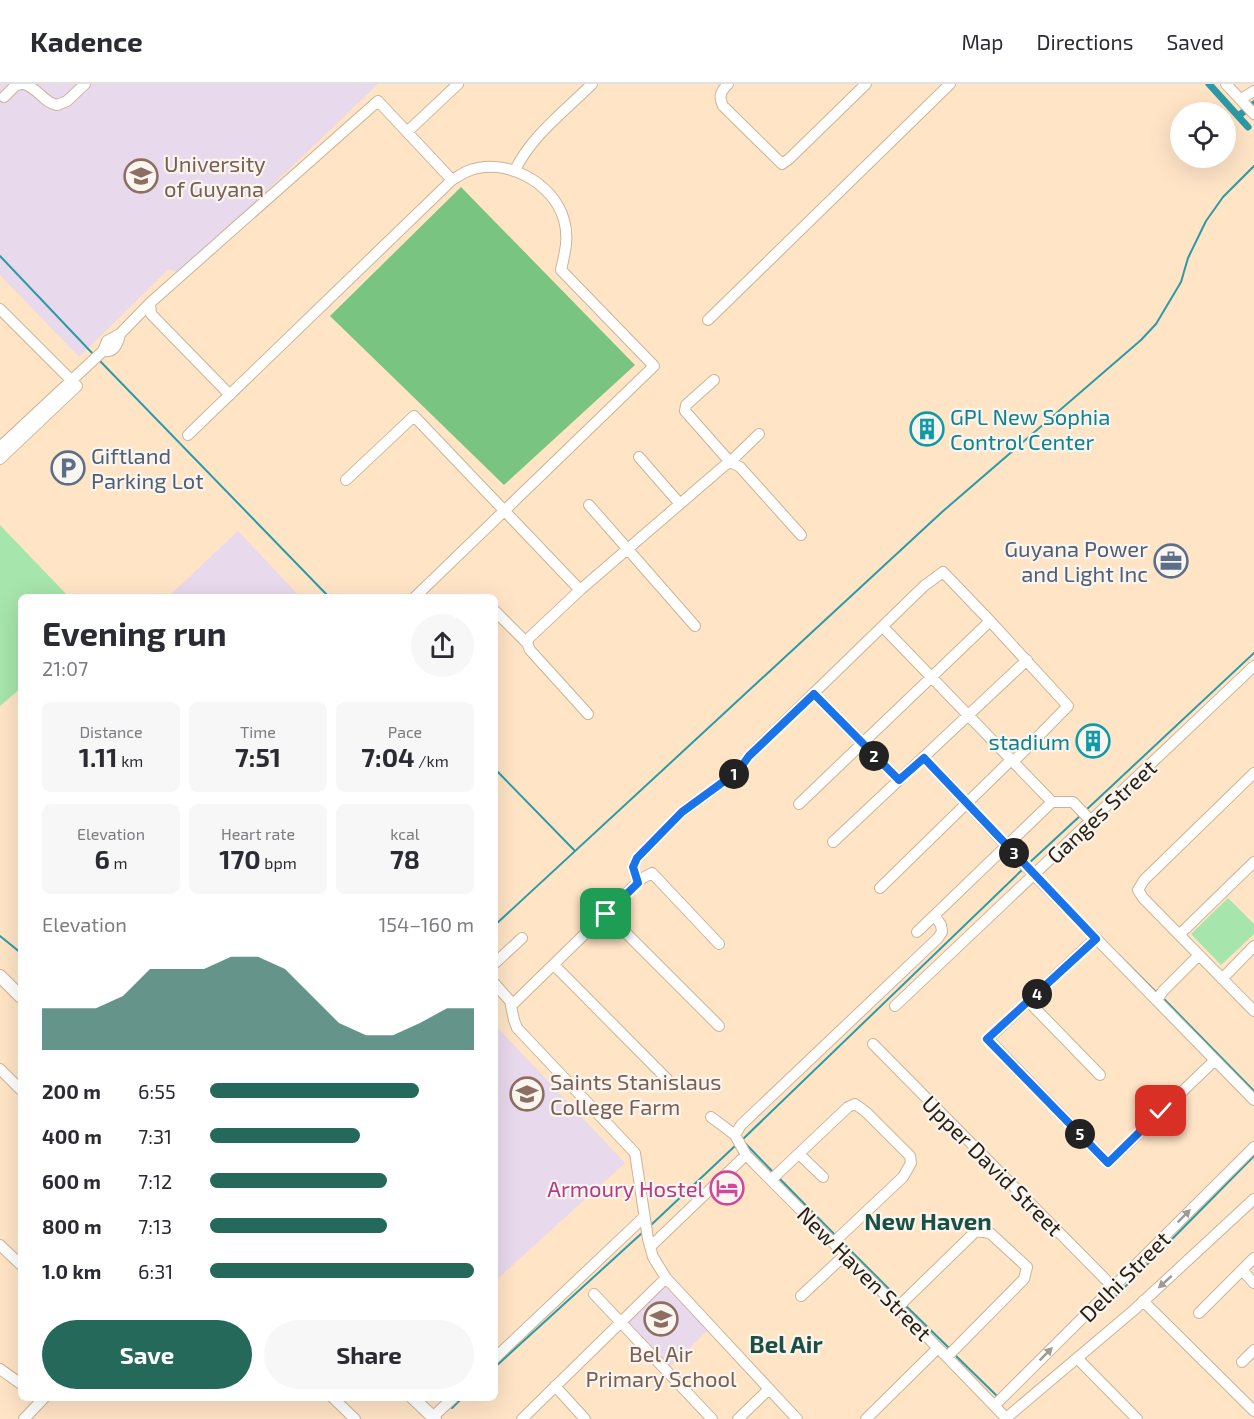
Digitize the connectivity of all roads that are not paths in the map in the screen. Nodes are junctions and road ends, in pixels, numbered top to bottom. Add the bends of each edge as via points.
1 (23, 84) edge
2 (85, 84) edge
3 (458, 84) edge
4 (592, 84) edge
5 (728, 84) edge
6 (866, 84) edge
7 (950, 84) edge
8 (1226, 84) edge
9 (1254, 92) edge
10 (4, 97) dead end
11 (1248, 107) edge
12 (407, 132) junction
13 (515, 170) junction
14 (452, 180) junction
15 (150, 303) junction
16 (0, 309) edge
17 (708, 320) dead end
18 (714, 380) dead end
19 (74, 383) junction
20 (230, 395) junction
21 (188, 435) dead end
22 (759, 435) dead end
23 (0, 447) edge
24 (639, 457) dead end
25 (0, 459) edge
26 (730, 462) junction
27 (346, 480) dead end
28 (680, 504) junction
29 (589, 505) dead end
30 (504, 512) junction
31 (801, 535) dead end
32 (628, 549) junction
33 (580, 590) junction
34 (418, 594) edge
35 (498, 614) edge
36 (990, 621) junction
37 (695, 626) dead end
38 (882, 627) junction
39 (527, 643) junction
40 (1027, 660) junction
41 (1254, 666) edge
42 (931, 677) junction
43 (814, 694) junction
44 (588, 714) dead end
45 (969, 716) junction
46 (863, 744) junction
47 (924, 758) junction
48 (1013, 762) junction
49 (1254, 772) edge
50 (899, 780) junction
51 (1052, 802) junction
52 (799, 804) dead end
53 (967, 804) junction
54 (1086, 816) junction
55 (833, 843) dead end
56 (1006, 845) junction
57 (1254, 862) edge
58 (1028, 869) junction
59 (638, 883) junction
60 (880, 888) dead end
61 (606, 914) junction
62 (935, 916) junction
63 (917, 932) dead end
64 (1179, 935) junction
65 (522, 938) dead end
66 (1096, 939) junction
67 (719, 944) dead end
68 (1254, 946) edge
69 (1199, 955) junction
70 (498, 960) edge
71 (554, 965) junction
72 (0, 976) edge
73 (1221, 979) junction
74 (0, 986) edge
75 (498, 987) edge
76 (18, 994) edge
77 (1160, 997) junction
78 (1028, 1001) junction
79 (18, 1004) edge
80 (512, 1005) junction
81 (895, 1006) dead end
82 (1254, 1011) edge
83 (719, 1026) dead end
84 (873, 1044) dead end
85 (1215, 1060) junction
86 (0, 1069) edge
87 (1100, 1075) dead end
88 (667, 1079) dead end
89 (18, 1087) edge
90 (1254, 1100) edge
91 (711, 1117) dead end
92 (740, 1145) junction
93 (1254, 1147) edge
94 (799, 1154) junction
95 (776, 1175) junction
96 (823, 1177) dead end
97 (1254, 1199) edge
98 (644, 1217) junction
99 (837, 1239) junction
100 (649, 1243) junction
101 (0, 1245) edge
102 (846, 1254) junction
103 (1254, 1258) edge
104 (18, 1262) edge
105 (1242, 1270) junction
106 (666, 1278) junction
107 (1254, 1283) edge
108 (1113, 1287) junction
109 (594, 1294) dead end
110 (801, 1296) dead end
111 (1143, 1301) junction
112 (902, 1303) junction
113 (1199, 1312) dead end
114 (621, 1322) junction
115 (938, 1348) junction
116 (1254, 1350) edge
117 (498, 1355) edge
118 (947, 1356) junction
119 (1077, 1358) junction
120 (1242, 1362) dead end
121 (0, 1369) edge
122 (18, 1382) edge
123 (555, 1386) junction
124 (768, 1390) junction
125 (40, 1401) edge
126 (336, 1401) edge
127 (417, 1401) edge
128 (424, 1401) edge
129 (450, 1401) edge
130 (999, 1401) junction
131 (1254, 1411) edge
132 (436, 1417) edge
133 (581, 1417) edge
134 (24, 1419) edge
135 (355, 1419) edge
136 (522, 1419) edge
137 (712, 1419) edge
138 (738, 1419) edge
139 (797, 1419) edge
140 (866, 1419) edge
141 (1005, 1419) edge
142 (1137, 1419) edge

1 - 2 street via 32,86 53,105 62,104
1 - 10 street via 16,85
3 - 12 street
4 - 13 street via 532,143
5 - 6 street via 720,99 723,106 782,164
7 - 17 street
8 - 11 street
9 - 11 street
12 - 14 street
12 - 15 street via 378,101
13 - 14 street via 469,170
13 - 30 street via 542,184 557,202 565,220 567,244 561,270 654,366
14 - 20 street
15 - 19 street via 120,334 106,341
15 - 20 street via 150,314
16 - 19 street
18 - 26 street via 686,405 685,411
19 - 23 street
19 - 25 street
20 - 21 street
22 - 26 street
24 - 28 street
26 - 28 street
26 - 31 street via 740,467
27 - 30 street via 414,416
28 - 32 street
29 - 32 street
30 - 33 street
30 - 34 street
32 - 33 street
32 - 37 street
33 - 39 street
35 - 39 street
36 - 38 street via 943,573
36 - 40 street
36 - 42 street
38 - 42 street
38 - 43 street
39 - 44 street
40 - 45 street
40 - 48 street via 1068,706
41 - 54 street, Ganges Street
42 - 45 street
42 - 46 street
43 - 46 street
43 - 59 street via 738,771 682,812 637,858 633,867
45 - 47 street
45 - 48 street
46 - 50 street
46 - 52 street
47 - 50 street
47 - 53 street
48 - 51 street
48 - 53 street
49 - 64 street via 1138,890
50 - 55 street
51 - 54 street via 1072,802
51 - 56 street
53 - 56 street
53 - 60 street
54 - 58 street, Ganges Street
56 - 58 street
56 - 62 street
57 - 64 street
58 - 66 street
58 - 81 street, Ganges Street
59 - 61 street
59 - 67 street via 652,873
61 - 71 street
61 - 83 street
62 - 63 street
62 - 92 street via 942,932 938,938 741,1125
64 - 69 street
65 - 70 street
66 - 77 street
66 - 78 street
68 - 73 street
69 - 73 street
69 - 77 street
71 - 80 street
71 - 88 street
72 - 76 main road
73 - 82 street
74 - 79 main road
75 - 80 street
77 - 85 street
78 - 85 street via 987,1039 1108,1163
78 - 87 street
80 - 98 street via 517,1028 631,1146
84 - 108 street, Upper David Street
85 - 90 street
86 - 89 street
91 - 92 street, New Haven Street
92 - 95 street, New Haven Street
92 - 100 street
108 -> 93 street, Delhi Street
94 - 95 street
94 - 96 street
94 - 99 street via 855,1104 911,1158 903,1177
95 - 99 street, New Haven Street
97 -> 111 street, Delhi Street
98 - 100 street
98 - 117 street
99 - 102 street, New Haven Street
100 - 106 street
101 - 104 street
102 - 110 street
102 - 112 street, New Haven Street
103 - 105 street
105 - 107 street
105 - 113 street
106 - 114 street
106 - 124 street
130 -> 108 street, Delhi Street
109 - 114 street
111 - 119 street, Delhi Street
111 - 131 street
112 - 115 street, New Haven Street
112 - 118 street via 976,1231 990,1233 1027,1267 1024,1279
114 - 123 street
114 - 137 street
115 - 118 street, New Haven Street
115 - 140 street
116 - 120 street
118 - 130 street, New Haven Street
119 - 141 street, Delhi Street
119 - 142 street
121 - 122 street
123 - 133 street
123 - 136 street
124 - 138 street
124 - 139 street
125 - 134 street
126 - 135 street
127 - 132 main road
128 - 132 main road
129 - 132 street
130 - 141 street, New Haven Street

